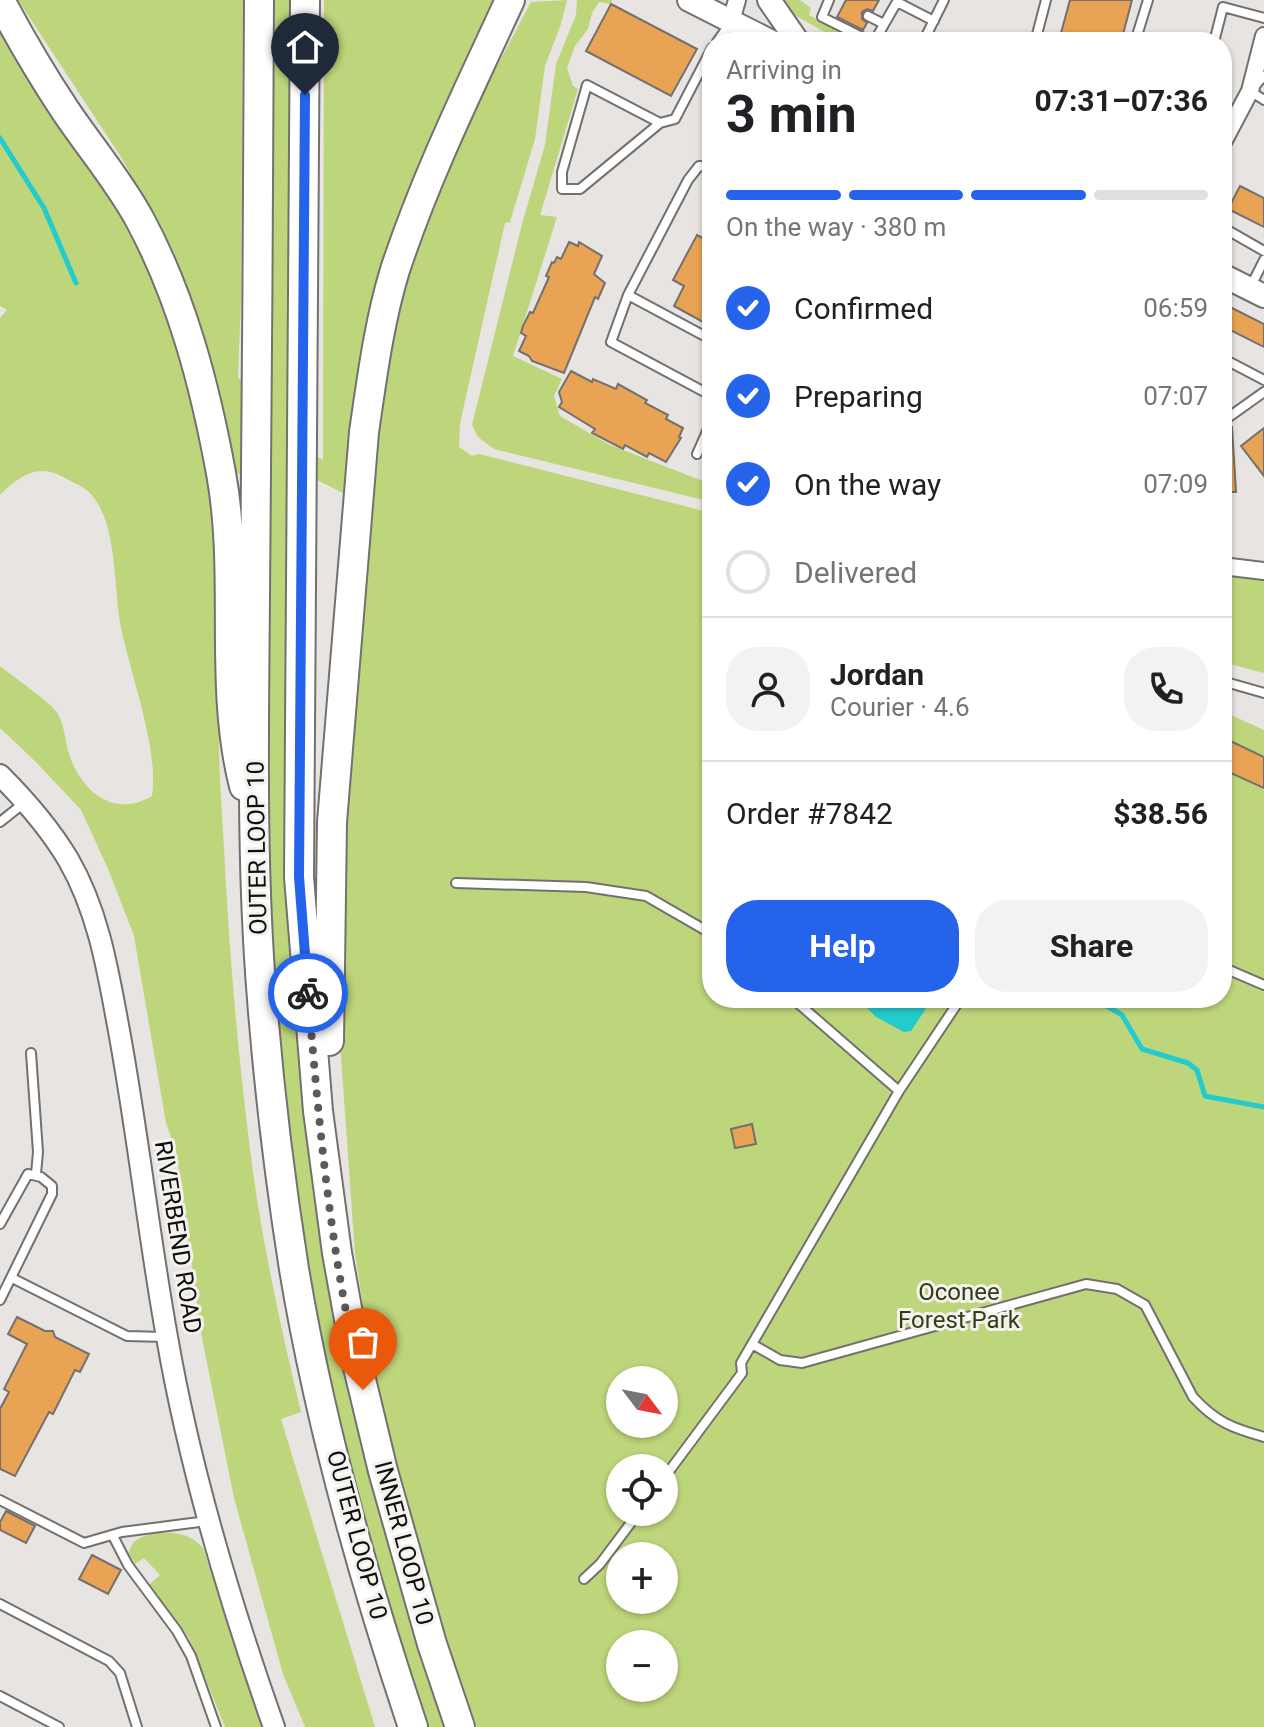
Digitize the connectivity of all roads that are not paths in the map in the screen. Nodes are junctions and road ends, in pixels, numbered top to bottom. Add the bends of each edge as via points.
1 (0, 0) edge
2 (259, 0) edge
3 (305, 0) edge
4 (510, 0) edge
5 (521, 0) edge
6 (689, 0) edge
7 (769, 0) edge
8 (944, 0) edge
9 (1046, 0) edge
10 (1148, 0) edge
11 (835, 1) edge
12 (898, 1) edge
13 (734, 10) edge
14 (868, 16) dead end
15 (1264, 18) edge
16 (934, 21) junction
17 (884, 24) junction
18 (497, 28) junction
19 (722, 32) edge
20 (760, 32) edge
21 (791, 32) edge
22 (853, 32) edge
23 (879, 32) edge
24 (928, 32) edge
25 (1038, 32) edge
26 (1138, 32) edge
27 (1217, 32) edge
28 (1264, 36) edge
29 (702, 67) edge
30 (1264, 76) edge
31 (1257, 96) edge
32 (660, 123) junction
33 (1232, 130) edge
34 (702, 166) edge
35 (1232, 233) edge
36 (1264, 251) edge
37 (1264, 260) edge
38 (1232, 280) edge
39 (1257, 292) edge
40 (628, 295) junction
41 (702, 335) edge
42 (1232, 363) edge
43 (1264, 380) edge
44 (702, 391) edge
45 (1264, 392) edge
46 (1232, 415) edge
47 (702, 443) edge
48 (697, 454) dead end
49 (1232, 567) edge
50 (1264, 571) edge
51 (1232, 684) edge
52 (1264, 693) edge
53 (0, 775) edge
54 (26, 801) junction
55 (0, 822) edge
56 (254, 826) junction
57 (456, 883) dead end
58 (702, 928) edge
59 (1232, 971) edge
60 (1264, 985) edge
61 (804, 1008) edge
62 (954, 1008) edge
63 (31, 1053) dead end
64 (899, 1091) junction
65 (36, 1174) junction
66 (0, 1224) edge
67 (337, 1253) junction
68 (12, 1278) junction
69 (0, 1300) edge
70 (167, 1337) junction
71 (752, 1344) junction
72 (1264, 1437) edge
73 (678, 1459) edge
74 (0, 1500) edge
75 (208, 1520) junction
76 (628, 1526) edge
77 (113, 1536) junction
78 (584, 1579) dead end
79 (0, 1604) edge
80 (0, 1696) edge
81 (59, 1727) edge
82 (137, 1727) edge
83 (216, 1727) edge
84 (274, 1727) edge
85 (413, 1727) edge
86 (460, 1727) edge

1 - 56 highway via 24,46 140,219 190,341 222,477 234,747
2 - 56 highway, OUTER LOOP 10
3 - 67 highway, INNER LOOP 10 via 299,877 318,1111
4 - 18 highway
5 - 18 highway
6 - 13 main road
7 - 21 main road
8 - 16 lane
9 - 25 lane
10 - 26 lane
11 - 22 lane via 822,17
12 - 16 lane
12 - 17 lane
13 - 19 lane
13 - 20 main road
14 - 17 lane
15 - 27 lane via 1223,7
16 - 24 lane
17 - 23 lane
18 - 67 highway via 445,138 395,271 364,432 332,822 329,1035
28 - 31 street
29 - 32 lane via 675,119
30 - 31 lane
31 - 33 street
32 - 32 lane via 587,85 562,189 580,189
34 - 40 lane via 688,180
35 - 36 lane
37 - 39 lane
38 - 39 main road
40 - 41 lane
40 - 44 lane via 611,342
42 - 43 lane
45 - 46 lane
47 - 48 lane
49 - 50 street
51 - 52 lane
53 - 54 street, RIVERBEND ROAD
54 - 55 lane
54 - 70 street, RIVERBEND ROAD via 68,859 102,940
56 - 85 highway, OUTER LOOP 10 via 262,996 295,1272 337,1470
57 - 58 lane via 586,887 646,896
59 - 60 lane
61 - 64 lane
62 - 64 lane
63 - 65 lane
64 - 71 lane
65 - 66 lane via 22,1180
65 - 68 lane via 52,1186 52,1194
67 - 86 highway, INNER LOOP 10 via 383,1471
68 - 69 lane
68 - 70 lane via 127,1336
70 - 75 street, RIVERBEND ROAD
71 - 72 lane via 780,1360 802,1363 1086,1284 1117,1289 1145,1305 1204,1409 1230,1428
71 - 73 lane via 741,1363 742,1373
74 - 77 lane via 77,1541
75 - 77 lane
75 - 84 street, RIVERBEND ROAD
76 - 78 lane
77 - 83 lane via 191,1656
79 - 82 lane via 109,1661 120,1673
80 - 81 lane

